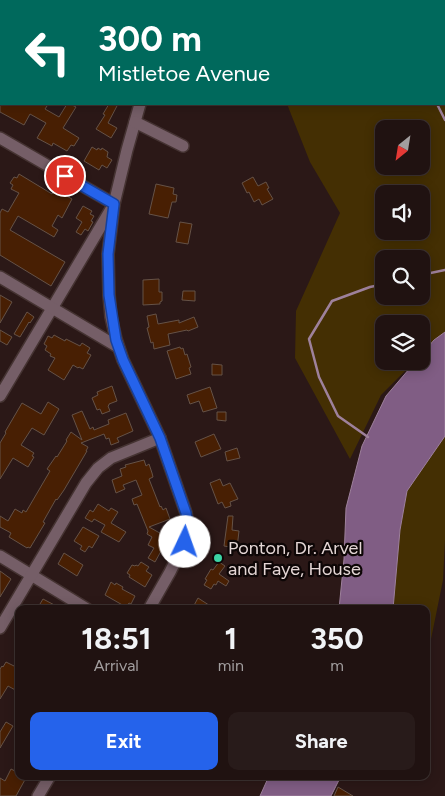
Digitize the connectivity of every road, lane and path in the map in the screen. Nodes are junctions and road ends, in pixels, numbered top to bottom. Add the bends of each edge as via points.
1 (140, 105) edge
2 (135, 122) junction
3 (0, 138) edge
4 (184, 146) dead end
5 (114, 204) junction
6 (0, 276) edge
7 (52, 308) junction
8 (118, 347) junction
9 (0, 396) edge
10 (160, 438) junction
11 (0, 556) edge
12 (31, 575) junction
13 (80, 605) edge
14 (151, 605) edge
15 (0, 628) edge
16 (48, 780) edge
17 (38, 796) edge

1 - 2 street
2 - 4 street
2 - 5 street
3 - 5 street
5 - 7 street
5 - 8 street via 108,254 109,295
6 - 7 street
7 - 8 street
7 - 9 street
8 - 10 street
10 - 12 street via 111,458 98,468 86,482
10 - 14 street via 186,513 187,534 182,550
11 - 12 street
12 - 13 street
12 - 15 street
16 - 17 street

